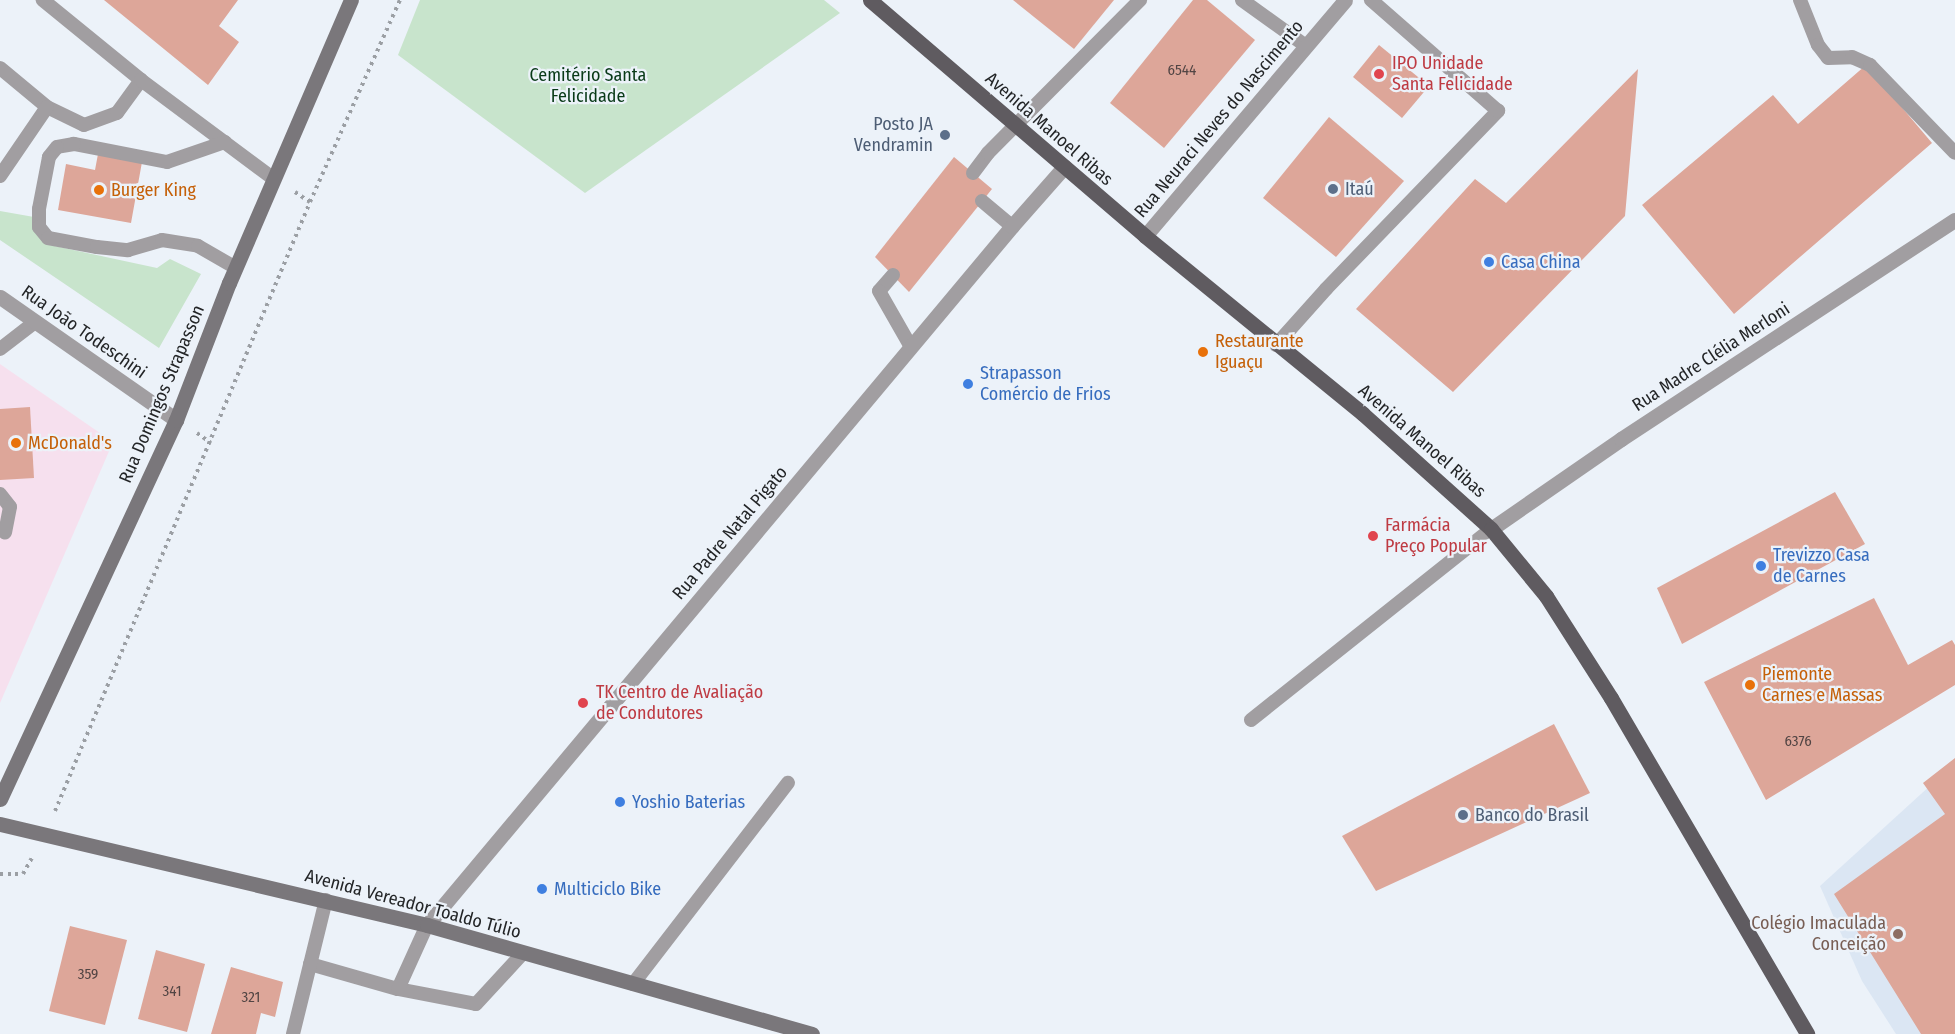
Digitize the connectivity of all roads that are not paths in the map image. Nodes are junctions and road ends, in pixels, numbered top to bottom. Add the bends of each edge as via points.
1 (43, 0) edge
2 (351, 0) edge
3 (870, 0) edge
4 (1140, 0) edge
5 (1242, 0) edge
6 (1345, 0) edge
7 (1371, 0) edge
8 (1800, 0) edge
9 (1306, 46) junction
10 (0, 68) edge
11 (141, 80) junction
12 (47, 107) junction
13 (1016, 126) junction
14 (225, 142) junction
15 (1955, 153) edge
16 (1064, 167) junction
17 (973, 173) dead end
18 (0, 176) edge
19 (274, 179) junction
20 (982, 201) dead end
21 (1955, 220) edge
22 (1012, 226) junction
23 (1145, 236) junction
24 (236, 268) junction
25 (892, 275) dead end
26 (0, 297) edge
27 (35, 322) junction
28 (1276, 345) junction
29 (911, 347) junction
30 (0, 349) edge
31 (176, 420) junction
32 (0, 494) edge
33 (1491, 529) junction
34 (5, 532) dead end
35 (1251, 720) dead end
36 (788, 783) dead end
37 (0, 799) edge
38 (0, 824) edge
39 (326, 900) junction
40 (428, 925) junction
41 (522, 953) junction
42 (310, 964) junction
43 (633, 984) junction
44 (398, 989) junction
45 (293, 1034) edge
46 (812, 1034) edge
47 (1807, 1034) edge

1 - 11 lane
2 - 19 main road, Rua Domingos Strapasson
3 - 13 main road, Avenida Manoel Ribas
4 - 13 lane
5 - 9 lane
6 - 9 street, Rua Neuraci Neves do Nascimento
7 - 28 lane via 1498,111
8 - 15 lane via 1818,45 1828,58 1852,57 1870,65
9 - 23 street, Rua Neuraci Neves do Nascimento
10 - 12 lane
11 - 12 lane via 117,113 84,125
11 - 14 lane
12 - 18 lane
13 - 16 main road, Avenida Manoel Ribas
13 - 17 lane
14 - 19 lane
14 - 24 lane via 167,162 74,144 57,147 50,157 39,227 48,238 97,247 128,250 162,240 198,246
16 - 22 street, Rua Padre Natal Pigato
16 - 23 main road, Avenida Manoel Ribas
19 - 24 main road, Rua Domingos Strapasson
20 - 22 lane
21 - 33 street, Rua Madre Clélia Merloni
22 - 29 street, Rua Padre Natal Pigato
23 - 28 main road, Avenida Manoel Ribas
24 - 31 main road, Rua Domingos Strapasson
25 - 29 lane via 879,291
26 - 27 street, Rua João Todeschini
27 - 30 lane
27 - 31 street, Rua João Todeschini
28 - 33 main road, Avenida Manoel Ribas via 1363,414
29 - 40 street, Rua Padre Natal Pigato
31 - 37 main road, Rua Domingos Strapasson
32 - 34 lane via 10,507
33 - 35 lane
33 - 47 main road, Avenida Manoel Ribas via 1546,596 1611,698
36 - 43 lane
38 - 39 main road, Avenida Vereador Toaldo Túlio
39 - 40 main road, Avenida Vereador Toaldo Túlio
39 - 42 lane
40 - 41 main road, Avenida Vereador Toaldo Túlio
40 - 44 lane
41 - 43 main road, Avenida Vereador Toaldo Túlio
41 - 44 lane via 476,1004
42 - 44 lane
42 - 45 lane
43 - 46 main road, Avenida Vereador Toaldo Túlio

